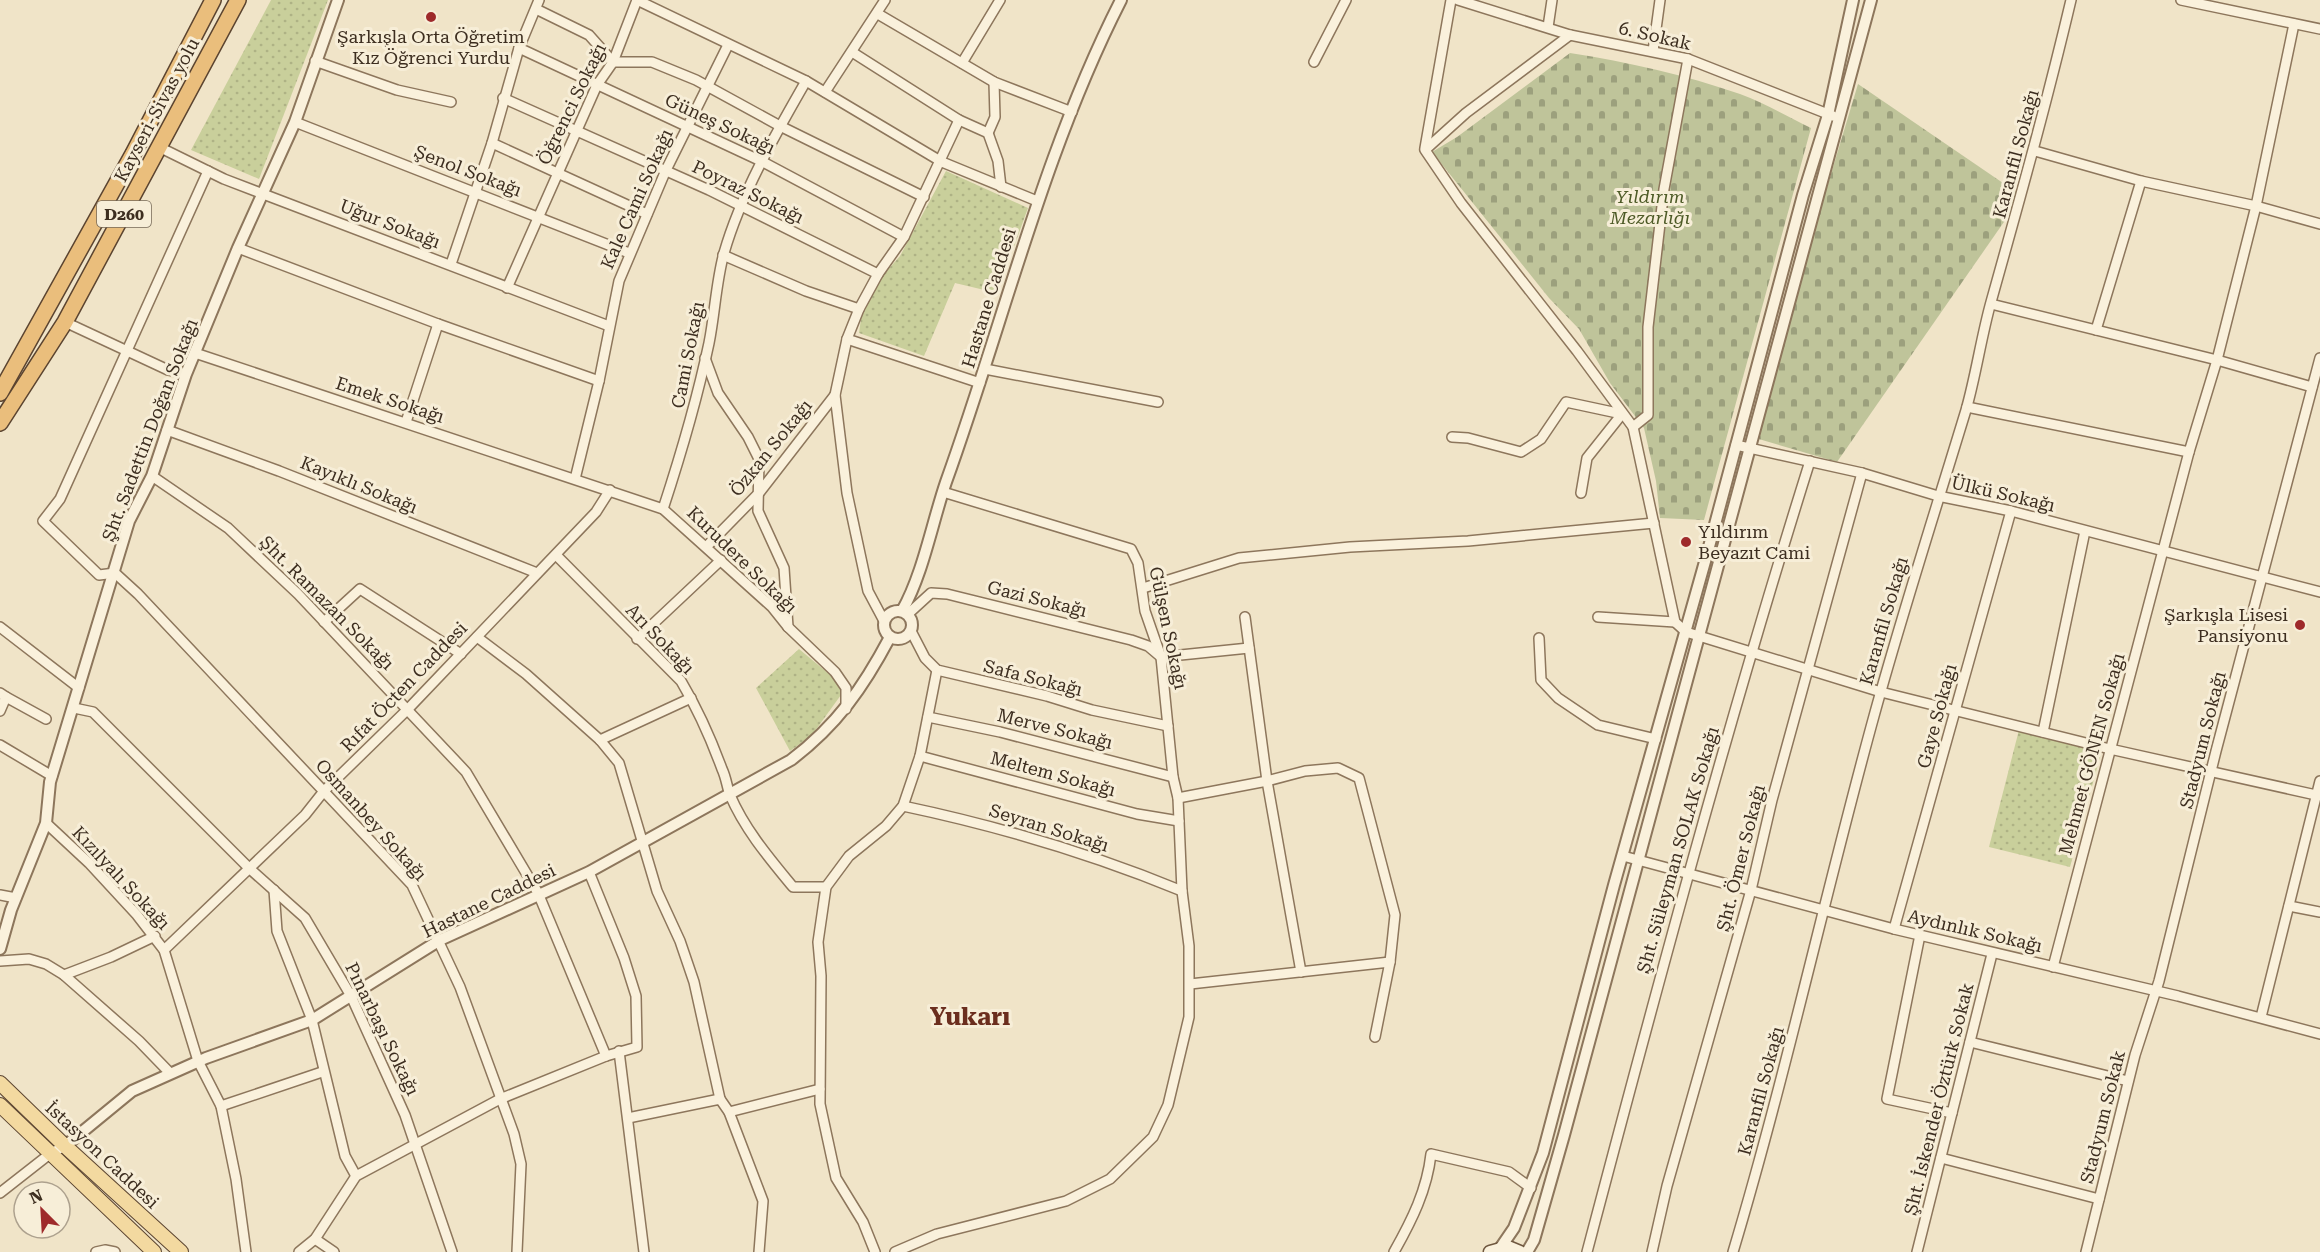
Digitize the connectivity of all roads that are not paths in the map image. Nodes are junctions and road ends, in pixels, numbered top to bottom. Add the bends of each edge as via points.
1 (213, 0) edge
2 (238, 0) edge
3 (338, 0) edge
4 (637, 0) edge
5 (885, 0) edge
6 (1000, 0) edge
7 (1120, 0) edge
8 (1346, 0) edge
9 (1451, 0) edge
10 (1458, 0) edge
11 (1552, 0) edge
12 (1660, 0) edge
13 (1853, 0) edge
14 (1871, 0) edge
15 (2071, 0) edge
16 (2181, 0) edge
17 (2207, 2) edge
18 (537, 4) edge
19 (878, 14) junction
20 (2294, 24) junction
21 (1548, 27) junction
22 (2320, 29) edge
23 (1570, 34) junction
24 (728, 45) junction
25 (519, 48) junction
26 (1653, 51) junction
27 (852, 52) junction
28 (1688, 59) junction
29 (315, 62) junction
30 (613, 62) junction
31 (1314, 62) dead end
32 (962, 63) junction
33 (806, 81) junction
34 (994, 81) junction
35 (597, 85) junction
36 (707, 86) junction
37 (825, 92) junction
38 (503, 98) junction
39 (451, 102) dead end
40 (1072, 112) junction
41 (1828, 114) junction
42 (1840, 119) junction
43 (959, 120) junction
44 (295, 122) junction
45 (688, 126) junction
46 (780, 126) junction
47 (575, 131) junction
48 (988, 133) junction
49 (492, 143) junction
50 (161, 148) junction
51 (1425, 150) junction
52 (2035, 151) junction
53 (763, 162) junction
54 (942, 162) junction
55 (666, 170) junction
56 (208, 171) junction
57 (558, 172) junction
58 (2141, 181) junction
59 (1001, 187) junction
60 (476, 191) junction
61 (264, 193) junction
62 (924, 197) junction
63 (1037, 201) junction
64 (741, 206) junction
65 (2256, 206) junction
66 (647, 214) junction
67 (538, 216) junction
68 (2320, 224) edge
69 (904, 237) junction
70 (238, 248) junction
71 (629, 253) junction
72 (723, 255) junction
73 (451, 264) junction
74 (878, 274) junction
75 (507, 288) junction
76 (1990, 304) junction
77 (859, 309) junction
78 (65, 322) junction
79 (438, 324) junction
80 (609, 326) junction
81 (2096, 330) junction
82 (847, 339) junction
83 (127, 351) junction
84 (195, 353) junction
85 (705, 358) junction
86 (2320, 358) edge
87 (2217, 360) junction
88 (985, 369) junction
89 (186, 374) junction
90 (599, 381) junction
91 (980, 383) junction
92 (2312, 387) junction
93 (0, 393) edge
94 (834, 395) junction
95 (1158, 402) dead end
96 (1967, 406) junction
97 (1622, 414) junction
98 (406, 422) junction
99 (0, 423) edge
100 (1633, 427) junction
101 (167, 430) junction
102 (1452, 437) dead end
103 (1736, 444) junction
104 (1749, 447) junction
105 (2189, 452) junction
106 (1810, 460) junction
107 (1862, 473) junction
108 (152, 476) junction
109 (575, 479) junction
110 (610, 490) junction
111 (943, 492) junction
112 (759, 493) junction
113 (1581, 493) dead end
114 (1938, 496) junction
115 (663, 509) junction
116 (2011, 511) junction
117 (1654, 523) junction
118 (2085, 531) junction
119 (706, 546) junction
120 (2164, 551) junction
121 (556, 555) junction
122 (721, 560) junction
123 (115, 573) junction
124 (537, 573) junction
125 (2262, 579) junction
126 (1143, 588) junction
127 (2320, 592) edge
128 (905, 613) junction
129 (1245, 617) dead end
130 (1598, 617) dead end
131 (884, 621) junction
132 (324, 622) junction
133 (1675, 622) junction
134 (0, 627) edge
135 (788, 627) junction
136 (911, 631) junction
137 (1686, 632) junction
138 (1701, 635) junction
139 (477, 637) junction
140 (890, 637) junction
141 (1539, 638) dead end
142 (637, 639) junction
143 (1249, 648) junction
144 (1751, 650) junction
145 (461, 654) junction
146 (1161, 657) junction
147 (1808, 669) junction
148 (937, 670) junction
149 (79, 688) junction
150 (1881, 692) junction
151 (3, 695) edge
152 (691, 698) junction
153 (74, 708) junction
154 (408, 709) junction
155 (846, 710) junction
156 (0, 711) edge
157 (1955, 711) junction
158 (928, 717) junction
159 (46, 719) dead end
160 (1168, 726) junction
161 (2043, 732) junction
162 (1656, 739) junction
163 (600, 740) junction
164 (0, 745) edge
165 (2110, 749) junction
166 (920, 756) junction
167 (2211, 772) junction
168 (52, 776) junction
169 (1173, 777) junction
170 (2320, 781) edge
171 (1268, 782) junction
172 (324, 791) junction
173 (730, 794) junction
174 (2316, 795) junction
175 (1178, 798) junction
176 (903, 806) junction
177 (1179, 821) junction
178 (46, 823) junction
179 (642, 843) junction
180 (1623, 856) junction
181 (1638, 860) junction
182 (250, 869) junction
183 (589, 872) junction
184 (1689, 872) junction
185 (826, 887) junction
186 (274, 890) junction
187 (1182, 891) junction
188 (1751, 891) junction
189 (538, 893) junction
190 (0, 895) edge
191 (16, 898) junction
192 (2289, 906) junction
193 (1822, 909) junction
194 (2320, 912) edge
195 (1894, 929) junction
196 (1920, 935) junction
197 (155, 936) junction
198 (440, 940) junction
199 (0, 949) edge
200 (164, 950) junction
201 (1992, 954) junction
202 (0, 961) edge
203 (1390, 962) junction
204 (2053, 967) junction
205 (1301, 972) junction
206 (64, 975) junction
207 (1190, 984) junction
208 (2155, 991) junction
209 (351, 996) junction
210 (2261, 1017) junction
211 (312, 1020) junction
212 (2320, 1034) edge
213 (1375, 1037) dead end
214 (1970, 1042) junction
215 (619, 1051) junction
216 (606, 1056) junction
217 (198, 1061) junction
218 (322, 1072) junction
219 (170, 1073) junction
220 (2128, 1081) junction
221 (0, 1083) edge
222 (820, 1089) junction
223 (500, 1099) junction
224 (720, 1099) junction
225 (0, 1105) edge
226 (221, 1106) junction
227 (729, 1112) junction
228 (1952, 1113) junction
229 (628, 1118) junction
230 (415, 1145) junction
231 (65, 1146) junction
232 (51, 1154) junction
233 (1941, 1158) junction
234 (356, 1176) junction
235 (1531, 1188) junction
236 (0, 1193) edge
237 (2099, 1199) junction
238 (315, 1239) junction
239 (1496, 1250) edge
240 (96, 1252) edge
241 (115, 1252) edge
242 (154, 1252) edge
243 (181, 1252) edge
244 (246, 1252) edge
245 (299, 1252) edge
246 (334, 1252) edge
247 (452, 1252) edge
248 (517, 1252) edge
249 (644, 1252) edge
250 (759, 1252) edge
251 (875, 1252) edge
252 (895, 1252) edge
253 (1394, 1252) edge
254 (1520, 1252) edge
255 (1527, 1252) edge
256 (1587, 1252) edge
257 (1652, 1252) edge
258 (1733, 1252) edge
259 (1917, 1252) edge
260 (2086, 1252) edge

1 - 93 highway, Kayseri-Sivas yolu / D260 via 133,154
2 - 50 highway, Kayseri-Sivas yolu / D260
3 - 29 street, Şht. Sadettin Doğan Sokağı
4 - 24 street
4 - 30 street, Öğrenci Sokağı
5 - 19 street
6 - 32 street
7 - 40 street, Hastane Caddesi
8 - 31 street
9 - 51 street
10 - 21 street, 6. Sokak
11 - 21 street
12 - 26 street
13 - 41 street
14 - 42 street
15 - 52 street, Karanfil Sokağı
16 - 17 street
17 - 20 street
18 - 25 street
18 - 30 street via 588,35
19 - 27 street
19 - 32 street
20 - 22 street
20 - 65 street, Mehmet GÖNEN Sokağı
21 - 23 street, 6. Sokak
23 - 26 street, 6. Sokak
23 - 51 street via 1430,142
24 - 33 street
24 - 36 street, Kale Cami Sokağı
25 - 35 street, Güneş Sokağı
25 - 38 street
26 - 28 street, 6. Sokak
27 - 37 street
27 - 43 street
28 - 41 street, 6. Sokak
28 - 100 street via 1664,189 1648,327 1648,415
29 - 39 street via 397,90
29 - 44 street, Şht. Sadettin Doğan Sokağı
30 - 35 street, Öğrenci Sokağı
30 - 36 street via 652,62
32 - 34 street
33 - 37 street
33 - 46 street, Cami Sokağı
34 - 40 street
34 - 48 street via 995,117
35 - 45 street, Güneş Sokağı
35 - 47 street, Öğrenci Sokağı
36 - 45 street, Kale Cami Sokağı
36 - 46 street
37 - 54 street
38 - 47 street, Poyraz Sokağı
38 - 49 street
40 - 63 street, Hastane Caddesi
41 - 42 street, 6. Sokak
41 - 103 street
42 - 104 street
43 - 48 street
43 - 54 street
44 - 60 street, Şenol Sokağı
44 - 61 street, Şht. Sadettin Doğan Sokağı
45 - 53 street, Güneş Sokağı
45 - 55 street, Kale Cami Sokağı
46 - 53 street, Cami Sokağı
46 - 62 street
47 - 55 street, Poyraz Sokağı
47 - 57 street, Öğrenci Sokağı
48 - 59 street via 998,161
49 - 57 street
49 - 60 street
50 - 56 street, Uğur Sokağı
50 - 78 highway, Kayseri-Sivas yolu / D260
51 - 97 street
52 - 58 street
52 - 76 street, Karanfil Sokağı
53 - 64 street, Cami Sokağı
53 - 69 street, Güneş Sokağı
54 - 59 street
54 - 62 street
55 - 64 street, Poyraz Sokağı
55 - 66 street, Kale Cami Sokağı
56 - 61 street, Uğur Sokağı
56 - 83 street
57 - 66 street
57 - 67 street, Öğrenci Sokağı
58 - 65 street
58 - 81 street
59 - 63 street
60 - 67 street, Şenol Sokağı
60 - 73 street
61 - 70 street, Şht. Sadettin Doğan Sokağı
61 - 73 street, Uğur Sokağı
62 - 69 street
63 - 88 street, Hastane Caddesi
64 - 72 street, Cami Sokağı
64 - 74 street, Poyraz Sokağı
65 - 68 street
65 - 87 street, Mehmet GÖNEN Sokağı
66 - 71 street, Kale Cami Sokağı
67 - 71 street, Şenol Sokağı
67 - 75 street, Öğrenci Sokağı
69 - 74 street
70 - 79 street
70 - 84 street, Şht. Sadettin Doğan Sokağı
71 - 80 street, Kale Cami Sokağı
72 - 77 street
72 - 85 street, Cami Sokağı
73 - 75 street, Uğur Sokağı
74 - 77 street
75 - 80 street, Uğur Sokağı
76 - 81 street
76 - 96 street, Karanfil Sokağı
77 - 82 street
78 - 83 street
78 - 99 highway, Kayseri-Sivas yolu / D260
79 - 90 street
79 - 98 street
80 - 90 street, Kale Cami Sokağı
81 - 87 street
82 - 91 street
82 - 94 street
83 - 89 street
83 - 123 street via 60,499 43,520 99,575
84 - 89 street, Şht. Sadettin Doğan Sokağı
84 - 98 street, Emek Sokağı
85 - 112 street via 718,393 759,459
85 - 115 street, Cami Sokağı via 693,417
86 - 92 street, Stadyum Sokağı
87 - 92 street
87 - 105 street, Mehmet GÖNEN Sokağı
88 - 91 street, Hastane Caddesi
88 - 95 street
89 - 101 street, Şht. Sadettin Doğan Sokağı
90 - 109 street, Kale Cami Sokağı
91 - 111 street, Hastane Caddesi
92 - 125 street, Stadyum Sokağı
94 - 112 street, Özkan Sokağı
94 - 131 street via 847,493 868,591
96 - 105 street
96 - 114 street, Karanfil Sokağı
97 - 100 street
97 - 102 street via 1566,402 1541,439 1521,452
97 - 113 street via 1587,458
98 - 109 street, Emek Sokağı
100 - 117 street
101 - 108 street, Şht. Sadettin Doğan Sokağı
101 - 124 street, Kayıklı Sokağı
103 - 104 street, Ülkü Sokağı
103 - 137 street
104 - 106 street, Ülkü Sokağı
104 - 138 street
105 - 120 street, Mehmet GÖNEN Sokağı
106 - 107 street, Ülkü Sokağı
106 - 144 street, Şht. Süleyman SOLAK Sokağı
107 - 114 street, Ülkü Sokağı
107 - 147 street, Şht. Ömer Sokağı
108 - 123 street, Şht. Sadettin Doğan Sokağı via 129,521
108 - 132 street, Şht. Ramazan Sokağı via 228,528
109 - 110 street, Kurudere Sokağı
110 - 115 street, Kurudere Sokağı
110 - 121 street, Rıfat Öcten Caddesi via 596,512
111 - 126 street, Gülşen Sokağı via 1131,549
111 - 128 street, Hastane Caddesi
112 - 119 street, Özkan Sokağı
112 - 135 street via 758,511 784,568
114 - 116 street, Ülkü Sokağı
114 - 150 street, Karanfil Sokağı
115 - 119 street, Kurudere Sokağı
116 - 118 street, Ülkü Sokağı
116 - 157 street, Gaye Sokağı
117 - 126 street via 1239,558
117 - 133 street
118 - 120 street, Ülkü Sokağı
118 - 161 street
119 - 122 street, Kurudere Sokağı
120 - 125 street, Ülkü Sokağı
120 - 165 street, Mehmet GÖNEN Sokağı
121 - 124 street, Rıfat Öcten Caddesi
121 - 142 street, Arı Sokağı
122 - 135 street, Kurudere Sokağı
122 - 142 street
123 - 149 street, Şht. Sadettin Doğan Sokağı
123 - 172 street, Osmanbey Sokağı
124 - 139 street, Rıfat Öcten Caddesi
125 - 127 street, Ülkü Sokağı
125 - 167 street, Stadyum Sokağı
126 - 146 street, Gülşen Sokağı via 1145,611
128 - 131 street via 889,613
128 - 136 street via 912,622
128 - 146 street, Gazi Sokağı via 931,593 946,594 1131,640 1148,646
129 - 143 street
130 - 133 street
131 - 140 street via 884,630
132 - 145 street via 360,590
132 - 154 street, Şht. Ramazan Sokağı
133 - 137 street
134 - 149 street
135 - 155 street, Kurudere Sokağı via 835,672 846,688
136 - 140 street via 904,638
136 - 148 street via 925,658
137 - 138 street
137 - 162 street
138 - 144 street
138 - 181 street
139 - 145 street, Rıfat Öcten Caddesi
139 - 163 street
140 - 155 street, Hastane Caddesi
141 - 162 street via 1541,680 1558,698 1598,725
142 - 152 street, Arı Sokağı via 681,681
143 - 146 street
143 - 171 street
144 - 147 street
144 - 184 street, Şht. Süleyman SOLAK Sokağı
145 - 154 street, Rıfat Öcten Caddesi
146 - 160 street, Gülşen Sokağı
147 - 150 street
147 - 188 street, Şht. Ömer Sokağı
148 - 158 street
148 - 160 street, Safa Sokağı
149 - 153 street, Şht. Sadettin Doğan Sokağı
150 - 157 street
150 - 193 street, Karanfil Sokağı
151 - 156 street
151 - 159 street
152 - 163 street
152 - 173 street, Arı Sokağı
153 - 168 street, Şht. Sadettin Doğan Sokağı
153 - 182 street, Pınarbaşı Sokağı via 93,712
154 - 172 street, Rıfat Öcten Caddesi
154 - 189 street, Şht. Ramazan Sokağı via 466,772
155 - 173 street, Hastane Caddesi via 818,740 791,760
157 - 161 street
157 - 195 street, Gaye Sokağı
158 - 166 street
158 - 169 street, Merve Sokağı
160 - 169 street, Gülşen Sokağı
161 - 165 street
162 - 180 street
163 - 179 street via 618,763
164 - 168 street
165 - 167 street
165 - 204 street, Mehmet GÖNEN Sokağı
166 - 176 street
166 - 177 street, Meltem Sokağı via 1137,814
167 - 174 street
167 - 208 street, Stadyum Sokağı
168 - 178 street, Şht. Sadettin Doğan Sokağı
169 - 175 street, Gülşen Sokağı
170 - 174 street
171 - 175 street
171 - 203 street via 1305,771 1338,768 1359,778 1395,915
171 - 205 street
172 - 182 street, Rıfat Öcten Caddesi
172 - 198 street, Osmanbey Sokağı via 412,885
173 - 179 street, Hastane Caddesi
173 - 185 street, Arı Sokağı via 748,829 793,887
174 - 192 street
175 - 177 street, Gülşen Sokağı
176 - 185 street via 886,826 849,856
176 - 187 street, Seyran Sokağı via 1050,843
177 - 187 street, Gülşen Sokağı
178 - 191 street, Şht. Sadettin Doğan Sokağı
178 - 197 street, Kızılyalı Sokağı via 89,863
179 - 183 street, Hastane Caddesi
179 - 224 street via 694,982
180 - 181 street, Aydınlık Sokağı
180 - 235 street via 1568,1066
181 - 184 street, Aydınlık Sokağı
181 - 255 street via 1564,1135 1534,1240
182 - 186 street, Pınarbaşı Sokağı
182 - 200 street, Rıfat Öcten Caddesi
183 - 189 street, Hastane Caddesi
183 - 215 street via 636,996 637,1047
184 - 188 street, Aydınlık Sokağı
184 - 256 street, Şht. Süleyman SOLAK Sokağı
185 - 222 street via 818,942
186 - 209 street, Pınarbaşı Sokağı via 305,918
186 - 211 street via 277,931
187 - 207 street, Gülşen Sokağı
188 - 193 street, Aydınlık Sokağı
188 - 257 street, Şht. Ömer Sokağı
189 - 198 street, Hastane Caddesi
189 - 216 street, Şht. Ramazan Sokağı
190 - 191 street
191 - 199 street, Şht. Sadettin Doğan Sokağı
192 - 194 street
192 - 210 street
193 - 195 street, Aydınlık Sokağı
193 - 258 street, Karanfil Sokağı via 1793,1034
195 - 196 street, Aydınlık Sokağı
196 - 201 street, Aydınlık Sokağı
196 - 228 street via 1887,1098
197 - 200 street, Kızılyalı Sokağı
197 - 206 street
198 - 209 street, Hastane Caddesi
198 - 223 street, Osmanbey Sokağı
200 - 217 street, Kızılyalı Sokağı
201 - 204 street, Aydınlık Sokağı
201 - 214 street, Şht. İskender Öztürk Sokak
202 - 206 street via 29,959
203 - 205 street
203 - 213 street
204 - 208 street, Aydınlık Sokağı
205 - 207 street
206 - 219 street
207 - 252 street, Gülşen Sokağı via 1189,1017 1168,1105 1153,1137 1134,1159 1110,1179 1066,1201 937,1234
208 - 210 street, Aydınlık Sokağı
208 - 220 street, Stadyum Sokak
209 - 211 street, Hastane Caddesi
209 - 230 street, Pınarbaşı Sokağı
210 - 212 street, Aydınlık Sokağı
211 - 217 street, Hastane Caddesi
211 - 218 street
214 - 220 street
214 - 228 street, Şht. İskender Öztürk Sokak
215 - 216 street
215 - 229 street
216 - 223 street
217 - 219 street, Hastane Caddesi
217 - 226 street, Kızılyalı Sokağı
218 - 226 street
218 - 234 street via 345,1156
219 - 231 street, Hastane Caddesi via 132,1091
220 - 237 street, Stadyum Sokak
221 - 231 main road, İstasyon Caddesi
222 - 227 street
222 - 251 street via 836,1178 864,1222
223 - 230 street
223 - 248 street, Osmanbey Sokağı via 521,1164
224 - 227 street
224 - 229 street
225 - 232 main road, İstasyon Caddesi
226 - 244 street, Kızılyalı Sokağı
227 - 250 street via 764,1201
228 - 233 street, Şht. İskender Öztürk Sokak
229 - 249 street
230 - 234 street
230 - 247 street, Pınarbaşı Sokağı
231 - 232 street
231 - 243 main road, İstasyon Caddesi
232 - 236 street
232 - 242 main road, İstasyon Caddesi
233 - 237 street
233 - 259 street, Şht. İskender Öztürk Sokak
234 - 238 street
235 - 239 street via 1514,1228
235 - 253 street via 1509,1172 1431,1154 1428,1181
237 - 260 street, Stadyum Sokak
238 - 245 street
238 - 246 street
239 - 254 main road
240 - 241 street

